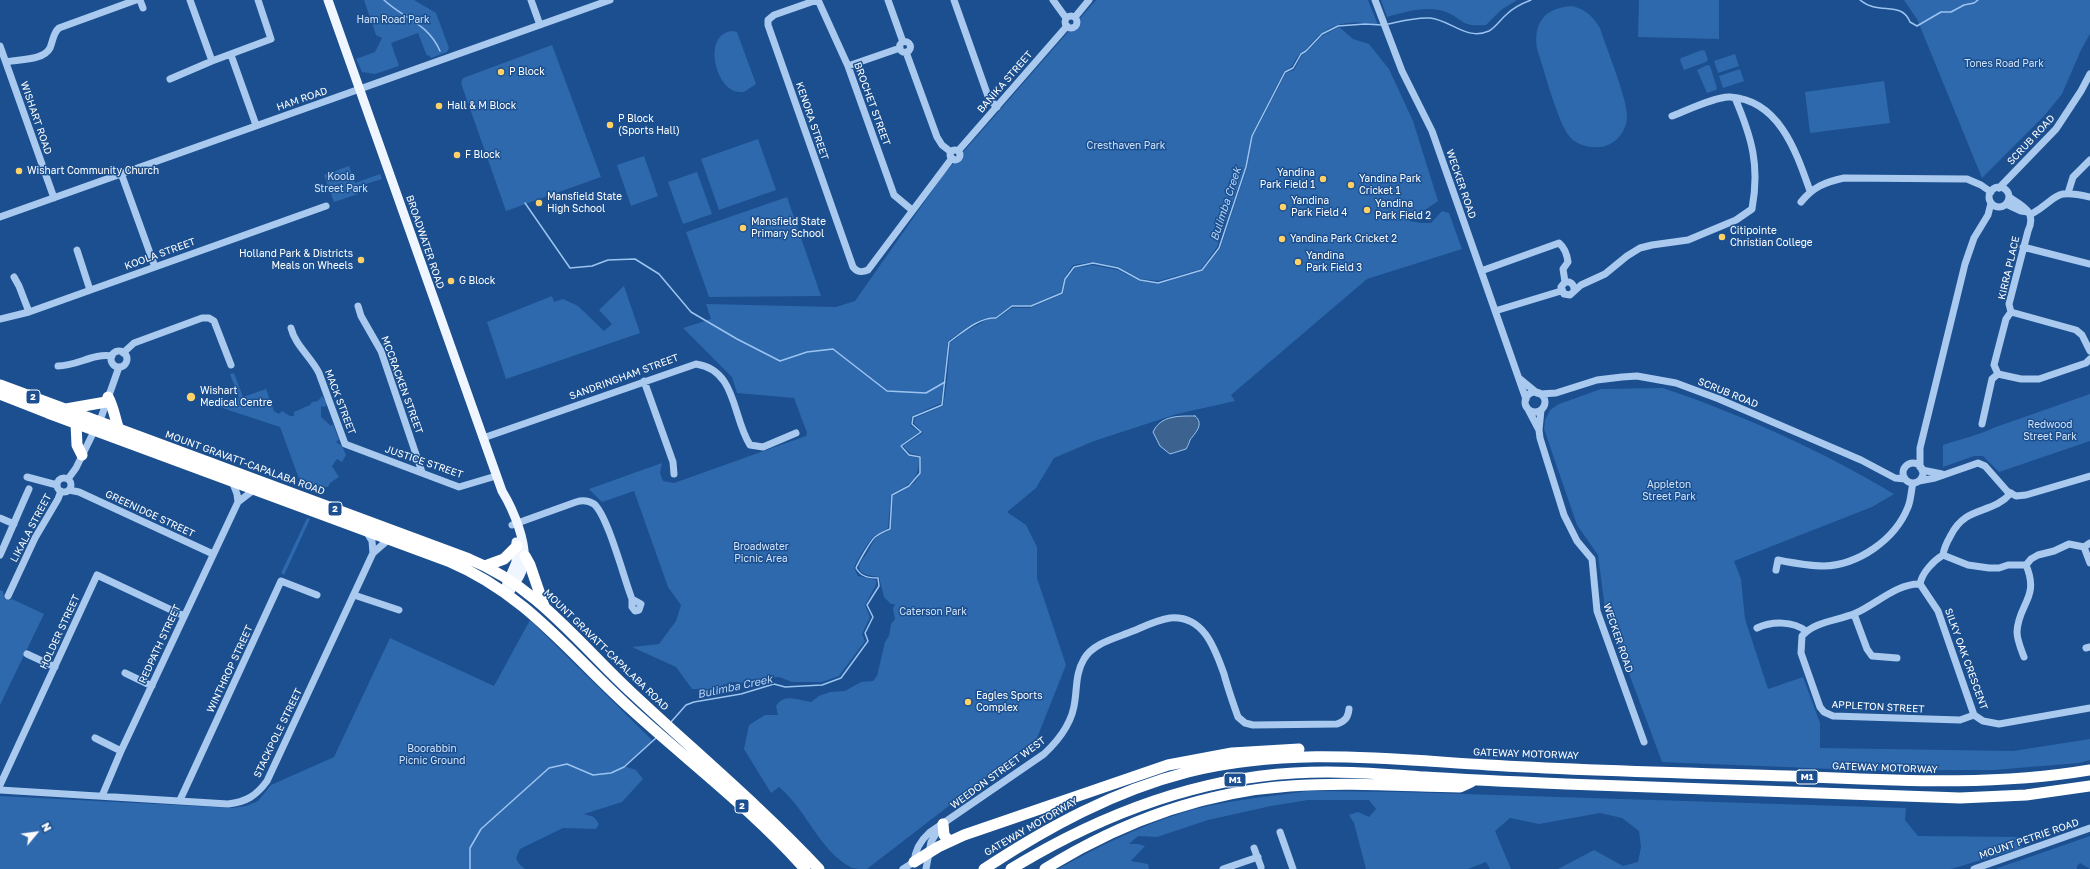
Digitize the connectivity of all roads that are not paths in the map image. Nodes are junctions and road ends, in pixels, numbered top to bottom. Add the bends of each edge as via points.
1 (136, 0) edge
2 (140, 0) edge
3 (190, 0) edge
4 (258, 0) edge
5 (328, 0) edge
6 (531, 0) edge
7 (610, 0) edge
8 (818, 0) edge
9 (888, 0) edge
10 (954, 0) edge
11 (1053, 0) edge
12 (1090, 0) edge
13 (1375, 0) edge
14 (143, 8) dead end
15 (1075, 17) junction
16 (1066, 18) junction
17 (540, 25) junction
18 (1067, 26) junction
19 (0, 46) edge
20 (903, 47) junction
21 (231, 55) junction
22 (212, 61) junction
23 (6, 62) junction
24 (848, 66) junction
25 (2090, 74) edge
26 (170, 79) dead end
27 (360, 90) junction
28 (1735, 98) junction
29 (997, 107) junction
30 (1672, 116) dead end
31 (256, 125) junction
32 (953, 154) junction
33 (2090, 160) edge
34 (121, 173) junction
35 (1810, 191) junction
36 (1991, 192) junction
37 (2068, 193) junction
38 (2005, 195) junction
39 (2090, 197) edge
40 (54, 198) junction
41 (1802, 202) dead end
42 (1995, 205) junction
43 (326, 206) dead end
44 (912, 210) junction
45 (2029, 214) junction
46 (0, 217) edge
47 (2023, 247) junction
48 (77, 250) dead end
49 (2090, 264) edge
50 (156, 267) junction
51 (1481, 271) junction
52 (863, 272) joint
53 (14, 277) dead end
54 (1565, 282) junction
55 (1574, 289) junction
56 (90, 290) junction
57 (1561, 291) junction
58 (358, 306) dead end
59 (1495, 310) junction
60 (29, 312) junction
61 (2011, 312) junction
62 (0, 319) edge
63 (291, 328) dead end
64 (2090, 351) edge
65 (123, 353) junction
66 (112, 356) junction
67 (2090, 359) edge
68 (231, 365) dead end
69 (58, 366) dead end
70 (119, 367) junction
71 (1998, 374) junction
72 (1520, 378) junction
73 (644, 381) junction
74 (0, 385) edge
75 (1556, 393) junction
76 (0, 394) edge
77 (1538, 394) junction
78 (1526, 399) junction
79 (107, 400) junction
80 (1542, 407) junction
81 (65, 410) junction
82 (1529, 411) junction
83 (76, 424) junction
84 (1982, 424) dead end
85 (96, 426) junction
86 (119, 430) junction
87 (1539, 430) junction
88 (796, 433) dead end
89 (483, 438) junction
90 (345, 444) joint
91 (1920, 448) junction
92 (82, 454) junction
93 (1910, 464) junction
94 (1904, 468) junction
95 (1921, 469) junction
96 (422, 472) junction
97 (1885, 472) junction
98 (1946, 473) junction
99 (674, 474) dead end
100 (496, 476) junction
101 (2090, 476) edge
102 (27, 477) dead end
103 (1905, 479) junction
104 (69, 480) junction
105 (232, 481) junction
106 (1916, 482) junction
107 (59, 488) junction
108 (29, 489) dead end
109 (69, 490) junction
110 (255, 490) junction
111 (79, 492) junction
112 (2010, 493) junction
113 (238, 502) junction
114 (0, 518) edge
115 (14, 524) junction
116 (514, 524) junction
117 (365, 530) junction
118 (389, 539) junction
119 (2087, 545) edge
120 (517, 546) junction
121 (373, 553) junction
122 (213, 554) junction
123 (0, 555) edge
124 (1943, 555) junction
125 (525, 556) junction
126 (2090, 563) edge
127 (2026, 565) junction
128 (485, 566) junction
129 (1776, 570) dead end
130 (512, 582) junction
131 (1920, 584) junction
132 (506, 592) junction
133 (317, 595) dead end
134 (354, 595) junction
135 (8, 596) dead end
136 (632, 599) dead end
137 (544, 607) junction
138 (399, 610) dead end
139 (1854, 614) junction
140 (184, 616) junction
141 (1757, 628) dead end
142 (1806, 631) junction
143 (28, 654) dead end
144 (2024, 657) dead end
145 (1897, 658) dead end
146 (55, 667) junction
147 (125, 673) dead end
148 (152, 686) junction
149 (2090, 708) edge
150 (1349, 709) dead end
151 (1974, 714) junction
152 (95, 738) dead end
153 (1644, 742) dead end
154 (121, 750) junction
155 (1360, 757) junction
156 (2090, 770) edge
157 (1477, 780) junction
158 (0, 785) edge
159 (2090, 786) edge
160 (0, 790) edge
161 (102, 796) junction
162 (180, 800) junction
163 (942, 825) junction
164 (2090, 828) edge
165 (1280, 832) dead end
166 (949, 841) junction
167 (1254, 848) dead end
168 (930, 852) junction
169 (1258, 857) junction
170 (914, 862) junction
171 (1262, 867) dead end
172 (805, 869) edge
173 (819, 869) edge
174 (903, 869) edge
175 (926, 869) edge
176 (984, 869) edge
177 (1012, 869) edge
178 (1045, 869) edge
179 (1223, 869) edge
180 (1293, 869) edge
181 (1974, 869) edge

1 - 23 street via 59,28 49,49 42,56
2 - 14 street
3 - 22 street
4 - 21 street via 271,39
5 - 27 main road, BROADWATER ROAD
6 - 17 street
7 - 17 street, HAM ROAD
8 - 24 street, BROCHET STREET
8 - 52 street, KENORA STREET via 774,15 768,20 768,25 853,267
9 - 20 street
10 - 29 street via 989,99
11 - 16 street
12 - 15 street
13 - 51 street, WECKER ROAD via 1395,53 1432,131
15 - 16 street
15 - 18 street via 1076,26
16 - 18 street
17 - 27 street, HAM ROAD
18 - 29 street, BANIKA STREET
19 - 23 street, WISHART ROAD
20 - 24 street
20 - 32 street via 937,137
21 - 22 street
21 - 31 street
22 - 26 street
23 - 40 street, WISHART ROAD
24 - 44 street, BROCHET STREET via 894,195
25 - 38 street, SCRUB ROAD via 2064,120 2011,177
27 - 31 street, HAM ROAD
27 - 89 main road, BROADWATER ROAD
28 - 30 street via 1716,100
28 - 35 street via 1750,100 1776,121 1795,151
28 - 55 street via 1747,126 1753,153 1756,180 1752,209 1736,220 1688,240 1640,248 1605,274
29 - 32 street, BANIKA STREET
31 - 34 street, HAM ROAD
32 - 44 street, BANIKA STREET
33 - 37 street via 2073,177
34 - 40 street, HAM ROAD
34 - 50 street
35 - 36 street via 1833,180 1844,178 1957,179 1975,182
35 - 41 street
36 - 38 street
36 - 42 street via 1989,199
37 - 39 street
37 - 45 street via 2052,197 2038,210
38 - 42 street
38 - 45 street via 2024,206
40 - 46 street, HAM ROAD
42 - 91 street via 1974,238 1965,264
43 - 50 street, KOOLA STREET
44 - 52 street, BANIKA STREET via 868,270
45 - 47 street, KIRRA PLACE via 2031,223
47 - 49 street
47 - 61 street, KIRRA PLACE via 2009,304
48 - 56 street
50 - 56 street, KOOLA STREET
51 - 54 street via 1560,243 1564,247 1568,262 1563,269
51 - 59 street, WECKER ROAD
53 - 60 street
54 - 55 street via 1572,283
54 - 57 street
55 - 57 street via 1568,295
56 - 60 street, KOOLA STREET
57 - 59 street
58 - 96 street, MCCRACKEN STREET via 381,351
59 - 72 street, WECKER ROAD
60 - 62 street, KOOLA STREET
61 - 64 street via 2076,330 2082,335
61 - 71 street, KIRRA PLACE via 2006,319 1994,365
63 - 90 street, MACK STREET via 293,336 314,364
65 - 66 street via 117,352
65 - 68 street via 134,344 202,318 209,318 214,321
65 - 70 street via 126,362
66 - 69 street via 99,355 69,366
66 - 70 street via 113,364
67 - 71 street via 2086,363 2039,379 2020,379
70 - 79 street
71 - 84 street via 1992,380
72 - 77 street, WECKER ROAD
72 - 78 street, WECKER ROAD
73 - 88 street, SANDRINGHAM STREET via 686,366 704,365 714,369 727,387 750,445 763,447
73 - 89 street, SANDRINGHAM STREET
73 - 99 street via 673,462
74 - 81 highway, MOUNT GRAVATT-CAPALABA ROAD / 2
75 - 77 street, SCRUB ROAD
75 - 80 street, SCRUB ROAD
75 - 97 street, SCRUB ROAD via 1609,378 1637,376 1676,383 1719,399
76 - 83 highway, MOUNT GRAVATT-CAPALABA ROAD / 2
77 - 78 street via 1530,394
77 - 80 street, WECKER ROAD via 1544,399
78 - 82 street, WECKER ROAD via 1525,405
79 - 81 highway
79 - 85 street
79 - 86 highway via 113,407
80 - 82 street via 1535,412
80 - 87 street, WECKER ROAD
81 - 85 highway, MOUNT GRAVATT-CAPALABA ROAD / 2
82 - 87 street, WECKER ROAD
83 - 85 highway, MOUNT GRAVATT-CAPALABA ROAD / 2
83 - 92 highway via 77,445
85 - 86 highway, MOUNT GRAVATT-CAPALABA ROAD / 2
85 - 92 street
85 - 105 highway, MOUNT GRAVATT-CAPALABA ROAD / 2
86 - 128 highway, MOUNT GRAVATT-CAPALABA ROAD / 2
87 - 153 street, WECKER ROAD via 1564,515 1577,541 1592,559 1598,611
89 - 100 main road, BROADWATER ROAD
90 - 96 street, JUSTICE STREET
91 - 93 street
91 - 95 street
92 - 104 street
93 - 94 street
93 - 95 street
94 - 97 street
94 - 103 street
95 - 98 street via 1935,474
95 - 106 street via 1922,476
96 - 100 street, JUSTICE STREET via 459,487
97 - 103 street, SCRUB ROAD via 1895,478
98 - 106 street
98 - 112 street via 1978,463 1986,466
100 - 116 main road, BROADWATER ROAD via 503,502
101 - 112 street via 2026,495 2016,496
102 - 107 street
103 - 106 street
104 - 107 street via 61,479
104 - 109 street
104 - 111 street, GREENIDGE STREET
105 - 110 highway, MOUNT GRAVATT-CAPALABA ROAD / 2
105 - 113 street
106 - 129 street via 1900,523 1887,538 1870,550 1845,563 1825,566 1808,566 1778,558
107 - 109 street, GREENIDGE STREET
107 - 135 street, LIKALA STREET via 58,499 35,538
108 - 115 street
109 - 111 street, GREENIDGE STREET
110 - 113 street, REDPATH STREET
110 - 117 highway, MOUNT GRAVATT-CAPALABA ROAD / 2
111 - 122 street, GREENIDGE STREET
112 - 124 street via 1999,504 1974,512 1960,521 1944,548
113 - 122 street, REDPATH STREET
114 - 115 street
115 - 123 street
116 - 120 main road, BROADWATER ROAD
116 - 125 main road, BROADWATER ROAD via 524,546
116 - 136 street via 576,502 586,501 593,504 603,519
117 - 118 highway, MOUNT GRAVATT-CAPALABA ROAD / 2
117 - 121 street via 372,541
118 - 121 street, STACKPOLE STREET
118 - 132 highway, MOUNT GRAVATT-CAPALABA ROAD / 2 via 460,566
119 - 126 street
119 - 127 street via 2069,544 2038,555
120 - 128 highway via 504,559
120 - 130 main road, BROADWATER ROAD
121 - 134 street, STACKPOLE STREET
122 - 140 street, REDPATH STREET
124 - 127 street via 1950,560 1989,568
124 - 131 street via 1922,577
125 - 130 main road, BROADWATER ROAD via 522,571
125 - 137 highway
127 - 144 street via 2032,584 2017,634
128 - 130 highway, MOUNT GRAVATT-CAPALABA ROAD / 2
130 - 132 main road, BROADWATER ROAD
130 - 137 highway, MOUNT GRAVATT-CAPALABA ROAD / 2
131 - 139 street via 1906,586
131 - 151 street, SILKY OAK CRESCENT via 1938,610
132 - 172 highway, MOUNT GRAVATT-CAPALABA ROAD / 2 via 550,630 608,688 768,830
133 - 162 street, WINTHROP STREET via 281,581
134 - 138 street
134 - 162 street, STACKPOLE STREET via 261,790 238,803
137 - 173 highway, MOUNT GRAVATT-CAPALABA ROAD / 2 via 654,714 762,811
139 - 142 street
139 - 145 street via 1867,650 1872,656
140 - 146 street, HOLDER STREET via 98,575
140 - 148 street, REDPATH STREET
141 - 142 street via 1765,624 1792,624
142 - 151 street, APPLETON STREET via 1802,636 1801,653 1820,707 1828,715 1948,721 1960,720
143 - 146 street
146 - 158 street, HOLDER STREET
147 - 148 street
148 - 154 street, REDPATH STREET
149 - 151 street, SILKY OAK CRESCENT via 1999,724 1983,721
150 - 163 street, WEEDON STREET WEST via 1349,716 1337,724 1245,723 1238,718 1218,656 1203,630 1183,619 1157,621 1094,648 1078,671 1071,718 1054,744 1044,754
152 - 154 street
154 - 161 street, REDPATH STREET
155 - 156 highway, GATEWAY MOTORWAY / M1 via 1504,766 1941,782 2032,778
155 - 166 highway via 1345,750 1305,748 1254,751 1191,760 1134,776
155 - 176 highway, GATEWAY MOTORWAY / M1 via 1313,756 1254,760 1170,777 1083,811
157 - 159 highway, M1 via 1960,798 2026,795
157 - 177 highway, M1 via 1328,771 1233,780 1180,792 1133,807 1077,832
157 - 178 highway via 1460,786 1290,786 1217,797 1168,811 1121,829 1087,844
160 - 161 street, STACKPOLE STREET
161 - 162 street, STACKPOLE STREET
163 - 166 highway via 944,835
163 - 168 street, WEEDON STREET WEST via 933,837
163 - 170 street, WEEDON STREET WEST via 922,840
164 - 181 street, MOUNT PETRIE ROAD
165 - 180 street
166 - 168 highway
167 - 169 street
168 - 170 highway
168 - 175 street, WEEDON STREET WEST
169 - 171 street
169 - 179 street
170 - 174 street

